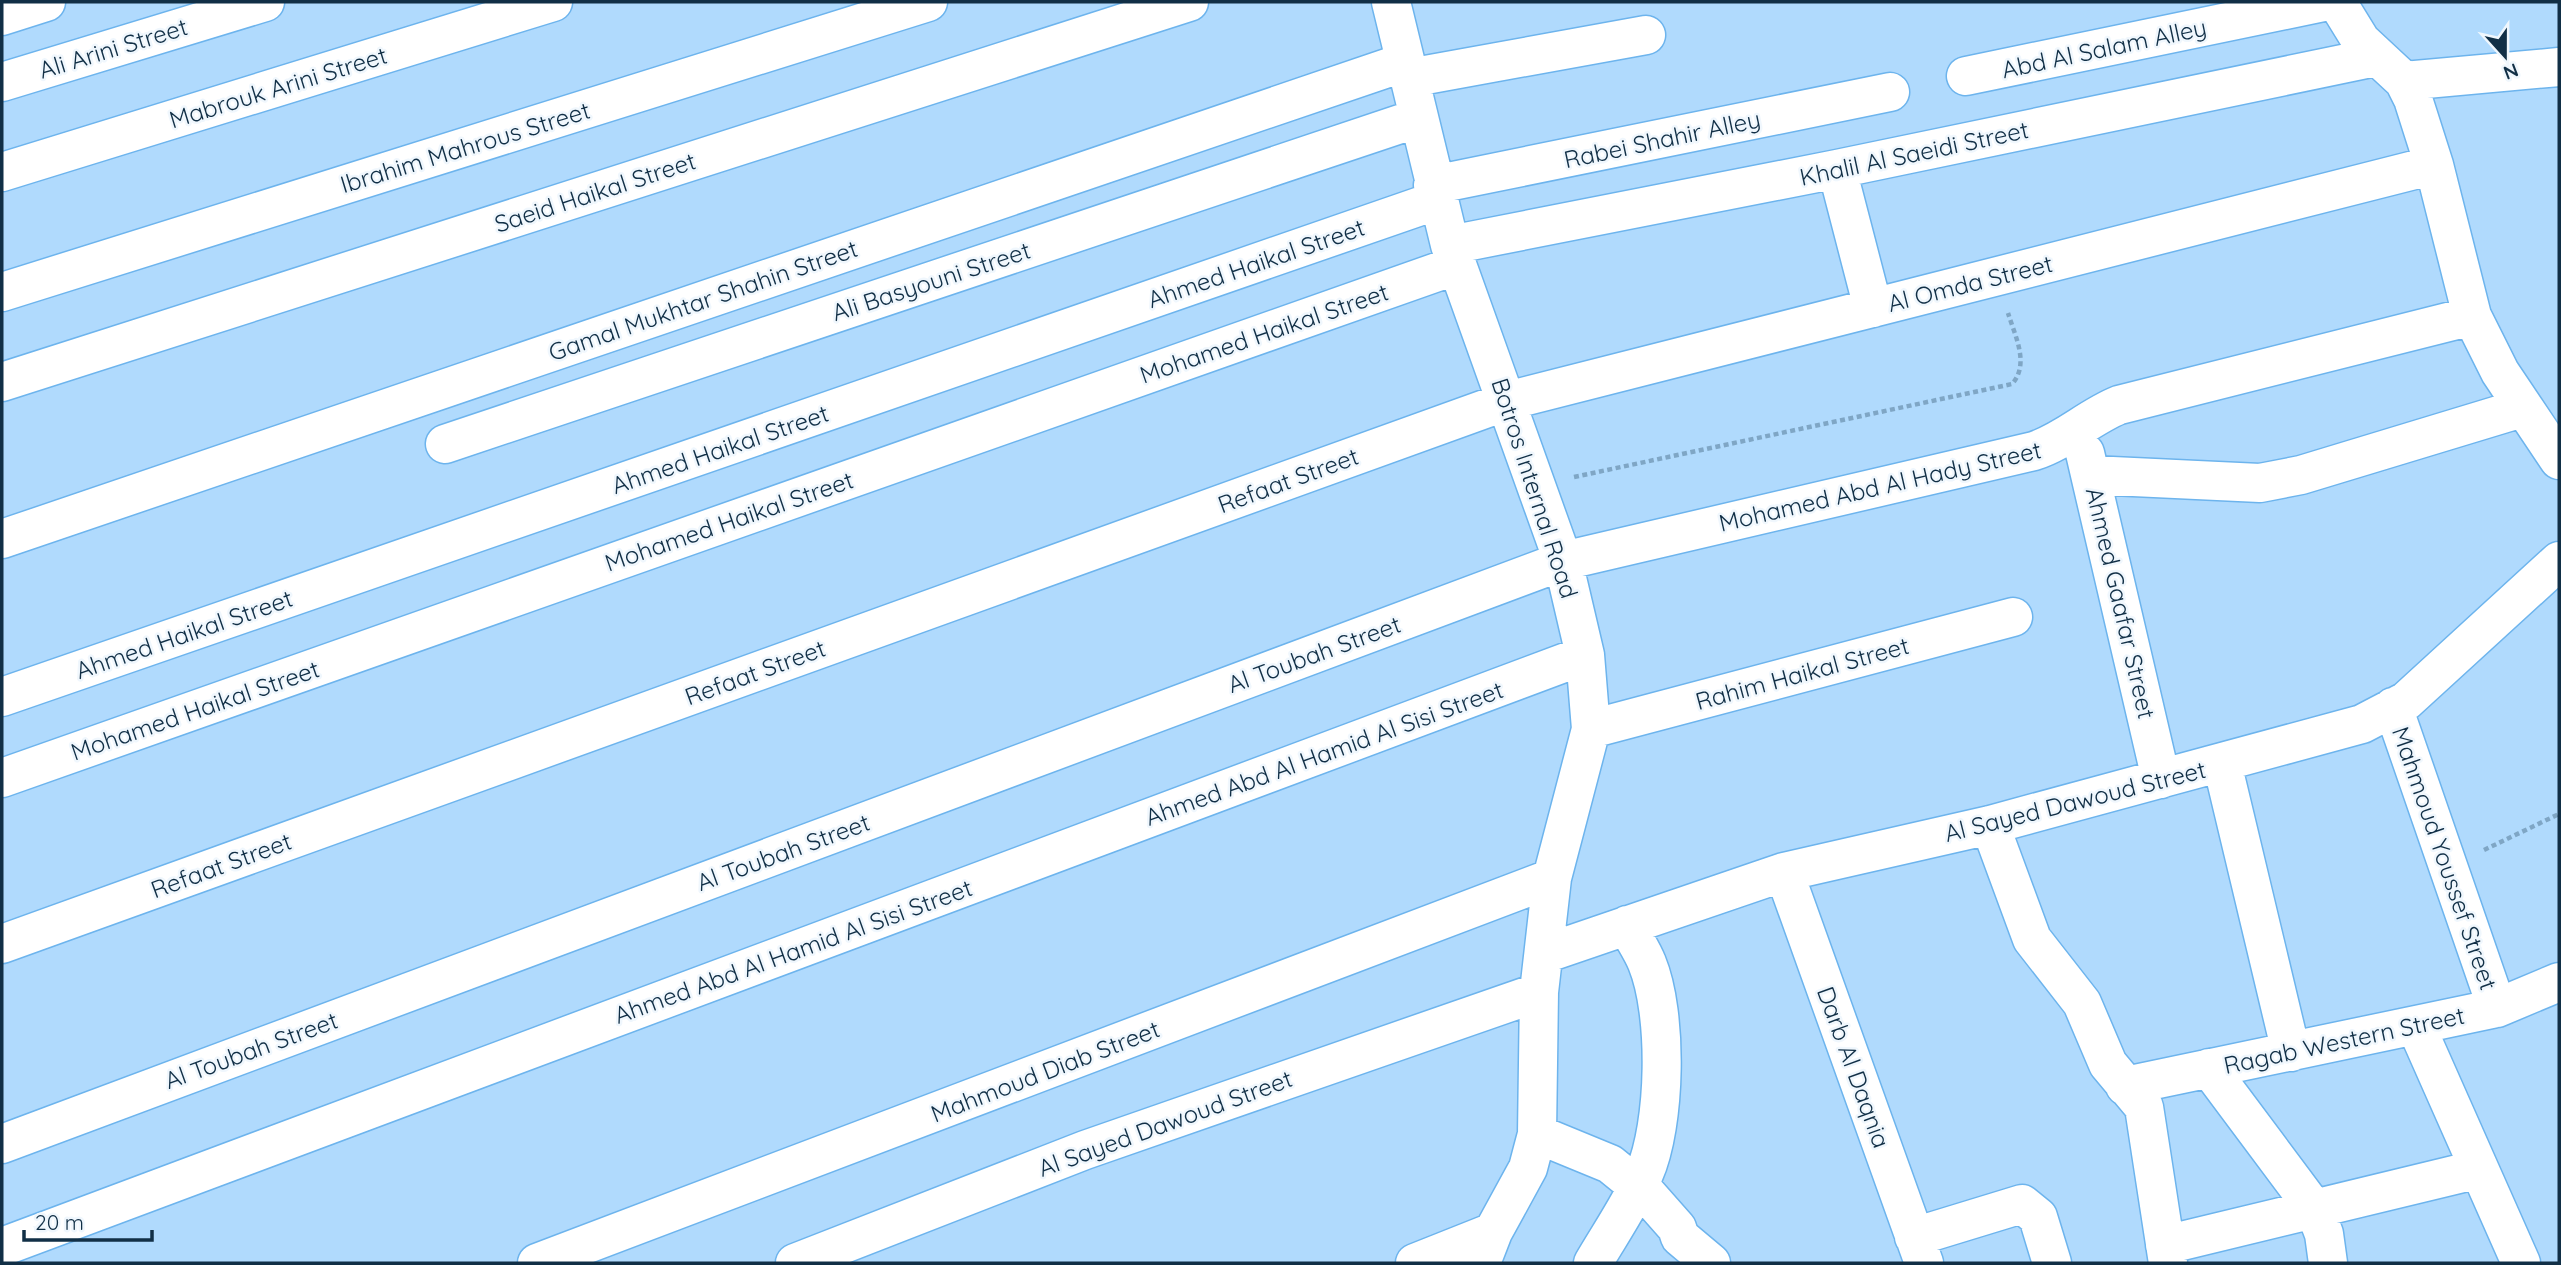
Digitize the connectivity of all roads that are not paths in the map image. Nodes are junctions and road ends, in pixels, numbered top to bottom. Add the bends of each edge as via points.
1 (46, 2) edge
2 (265, 2) edge
3 (553, 2) edge
4 (928, 2) edge
5 (1189, 2) edge
6 (1391, 2) edge
7 (2324, 2) edge
8 (2337, 2) edge
9 (2, 16) edge
10 (1646, 35) dead end
11 (2559, 67) edge
12 (2390, 69) junction
13 (1407, 70) junction
14 (1966, 76) dead end
15 (2, 82) edge
16 (1890, 92) dead end
17 (1418, 118) junction
18 (2434, 165) junction
19 (1838, 169) junction
20 (2, 172) edge
21 (1435, 193) junction
22 (1454, 255) junction
23 (2, 292) edge
24 (1873, 308) junction
25 (2472, 316) junction
26 (595, 337) junction
27 (2, 382) edge
28 (611, 388) junction
29 (1507, 401) junction
30 (2522, 408) junction
31 (2077, 428) junction
32 (445, 444) dead end
33 (2559, 460) edge
34 (2091, 475) junction
35 (2, 539) edge
36 (1563, 561) junction
37 (2559, 561) edge
38 (2013, 617) dead end
39 (1585, 655) junction
40 (2, 697) edge
41 (2393, 708) junction
42 (1591, 729) junction
43 (2222, 763) junction
44 (2, 778) edge
45 (2161, 779) junction
46 (1990, 825) junction
47 (1784, 872) junction
48 (1552, 878) junction
49 (1626, 925) junction
50 (2, 944) edge
51 (1544, 954) junction
52 (2559, 982) edge
53 (1539, 992) junction
54 (2497, 1008) junction
55 (2416, 1026) junction
56 (2291, 1052) junction
57 (2210, 1068) junction
58 (2125, 1086) junction
59 (1537, 1133) junction
60 (2, 1144) edge
61 (2479, 1169) junction
62 (1637, 1186) junction
63 (2315, 1210) junction
64 (2, 1247) edge
65 (1487, 1248) edge
66 (1679, 1250) edge
67 (1919, 1250) edge
68 (2166, 1254) edge
69 (537, 1263) edge
70 (795, 1263) edge
71 (1415, 1263) edge
72 (1594, 1263) edge
73 (1711, 1263) edge
74 (2052, 1263) edge
75 (2328, 1263) edge
76 (2521, 1263) edge

1 - 9 street
2 - 15 street, Ali Arini Street
3 - 20 street, Mabrouk Arini Street
4 - 23 street, Ibrahim Mahrous Street
5 - 27 street, Saeid Haikal Street
6 - 13 street, Botros Internal Road
7 - 14 street, Abd Al Salam Alley
8 - 12 street via 2361,41
10 - 13 street, Gamal Mukhtar Shahin Street
11 - 12 street, Khalil Al Saeidi Street
12 - 18 street
12 - 19 street, Khalil Al Saeidi Street
13 - 17 street, Botros Internal Road
13 - 26 street, Gamal Mukhtar Shahin Street
16 - 21 street, Rabei Shahir Alley
17 - 21 street, Botros Internal Road
17 - 28 street, Ali Basyouni Street
18 - 24 street, Al Omda Street
18 - 25 street
19 - 22 street, Khalil Al Saeidi Street
19 - 24 street
21 - 22 street, Botros Internal Road
21 - 40 street, Ahmed Haikal Street
22 - 29 street, Botros Internal Road
22 - 44 street, Mohamed Haikal Street
24 - 29 street, Al Omda Street
25 - 30 street
25 - 31 street, Mohamed Abd Al Hady Street via 2119,405
26 - 28 street
26 - 35 street, Gamal Mukhtar Shahin Street
28 - 32 street, Ali Basyouni Street
29 - 36 street, Botros Internal Road
29 - 50 street, Refaat Street
30 - 33 street
30 - 34 street via 2301,475 2260,483
31 - 34 street, Ahmed Gaafar Street
31 - 36 street, Mohamed Abd Al Hady Street via 2034,451
34 - 45 street, Ahmed Gaafar Street
36 - 39 street, Botros Internal Road
36 - 60 street, Al Toubah Street
37 - 41 street, Al Sayed Dawoud Street
38 - 42 street, Rahim Haikal Street
39 - 42 street, Botros Internal Road
39 - 64 street, Ahmed Abd Al Hamid Al Sisi Street
41 - 43 street, Al Sayed Dawoud Street via 2362,724
41 - 54 street, Mahmoud Youssef Street
42 - 48 street, Botros Internal Road
43 - 45 street, Al Sayed Dawoud Street
43 - 56 street
45 - 46 street, Al Sayed Dawoud Street
46 - 47 street, Al Sayed Dawoud Street
46 - 58 street via 2032,939 2082,1003 2108,1064
47 - 49 street, Al Sayed Dawoud Street
47 - 67 street, Darb Al Daqnia
48 - 51 street, Botros Internal Road
48 - 69 street, Mahmoud Diab Street
49 - 51 street, Al Sayed Dawoud Street
49 - 62 street via 1648,964 1661,1061 1660,1118
51 - 53 street, Botros Internal Road
52 - 54 street, Ragab Western Street
53 - 59 street, Botros Internal Road
53 - 70 street, Al Sayed Dawoud Street via 1085,1150
54 - 55 street, Ragab Western Street
55 - 56 street, Ragab Western Street
55 - 61 street
56 - 57 street, Ragab Western Street
57 - 58 street, Ragab Western Street
57 - 63 street
58 - 68 street via 2137,1096 2148,1121
59 - 62 street via 1611,1164
59 - 65 street, Botros Internal Road via 1528,1168
61 - 63 street
61 - 76 street
62 - 66 street via 1677,1228
62 - 72 street
63 - 68 street
63 - 75 street
65 - 71 street
66 - 73 street
67 - 74 street via 2016,1203 2038,1217

